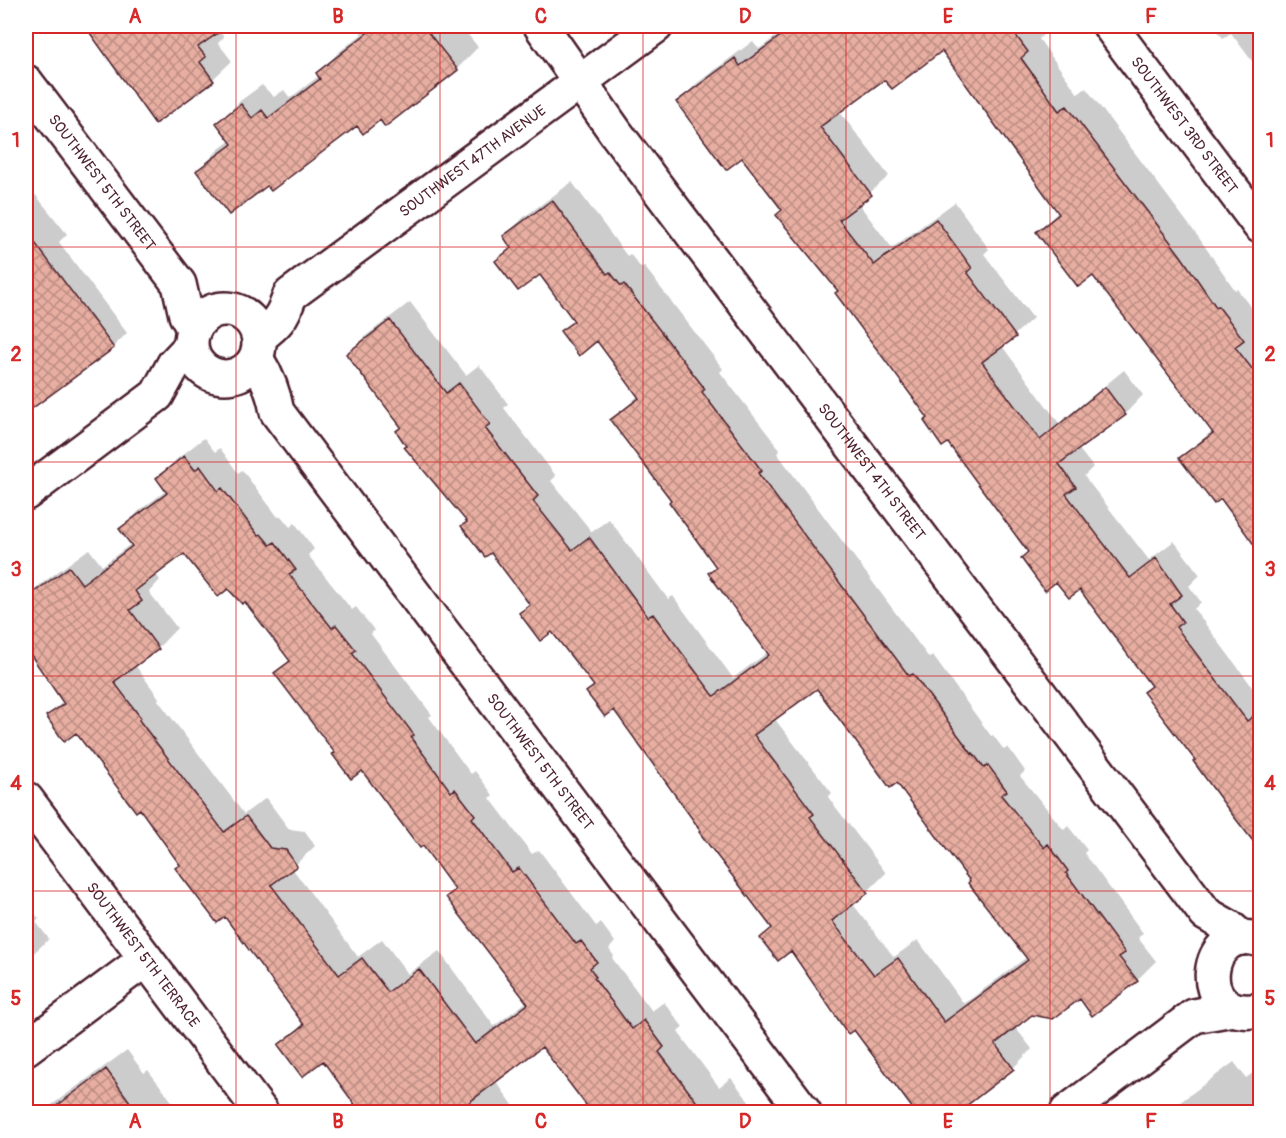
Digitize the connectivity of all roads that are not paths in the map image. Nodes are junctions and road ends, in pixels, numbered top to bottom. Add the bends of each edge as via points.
1 (541, 26) edge
2 (656, 26) edge
3 (1110, 26) edge
4 (26, 82) edge
5 (580, 82) junction
6 (1260, 226) edge
7 (179, 284) junction
8 (290, 296) junction
9 (229, 310) junction
10 (192, 338) junction
11 (239, 362) junction
12 (157, 395) junction
13 (26, 493) edge
14 (26, 799) edge
15 (1206, 914) junction
16 (1251, 939) edge
17 (147, 958) junction
18 (1213, 970) junction
19 (1246, 1010) edge
20 (1194, 1016) junction
21 (26, 1048) edge
22 (261, 1113) edge
23 (804, 1113) edge
24 (1067, 1113) edge

1 - 5 street, SOUTHWEST 4TH STREET
2 - 5 street, SOUTHWEST 47TH AVENUE
3 - 6 street, SOUTHWEST 3RD STREET
4 - 7 street, SOUTHWEST 5TH STREET
5 - 8 street, SOUTHWEST 47TH AVENUE
5 - 15 street, SOUTHWEST 4TH STREET
7 - 9 street, SOUTHWEST 5TH STREET
7 - 10 street, SOUTHWEST 5TH STREET
8 - 9 street, SOUTHWEST 47TH AVENUE via 277,295
8 - 11 street, SOUTHWEST 47TH AVENUE via 284,314
9 - 10 street, SOUTHWEST 47TH AVENUE via 204,315
9 - 11 street via 248,317 255,326
10 - 11 street via 194,359 200,368
10 - 12 street, SOUTHWEST 47TH AVENUE
11 - 12 street, SOUTHWEST 47TH AVENUE via 174,394
11 - 23 street, SOUTHWEST 5TH STREET via 242,392 277,412
12 - 13 street, SOUTHWEST 47TH AVENUE
14 - 17 street, SOUTHWEST 5TH TERRACE
15 - 16 street, SOUTHWEST 4TH STREET
15 - 18 street, SOUTHWEST 4TH STREET
16 - 18 street via 1230,942 1220,950
17 - 21 street
17 - 22 street, SOUTHWEST 5TH TERRACE
18 - 19 street via 1213,986 1218,996
18 - 20 street
19 - 20 street
20 - 24 street

